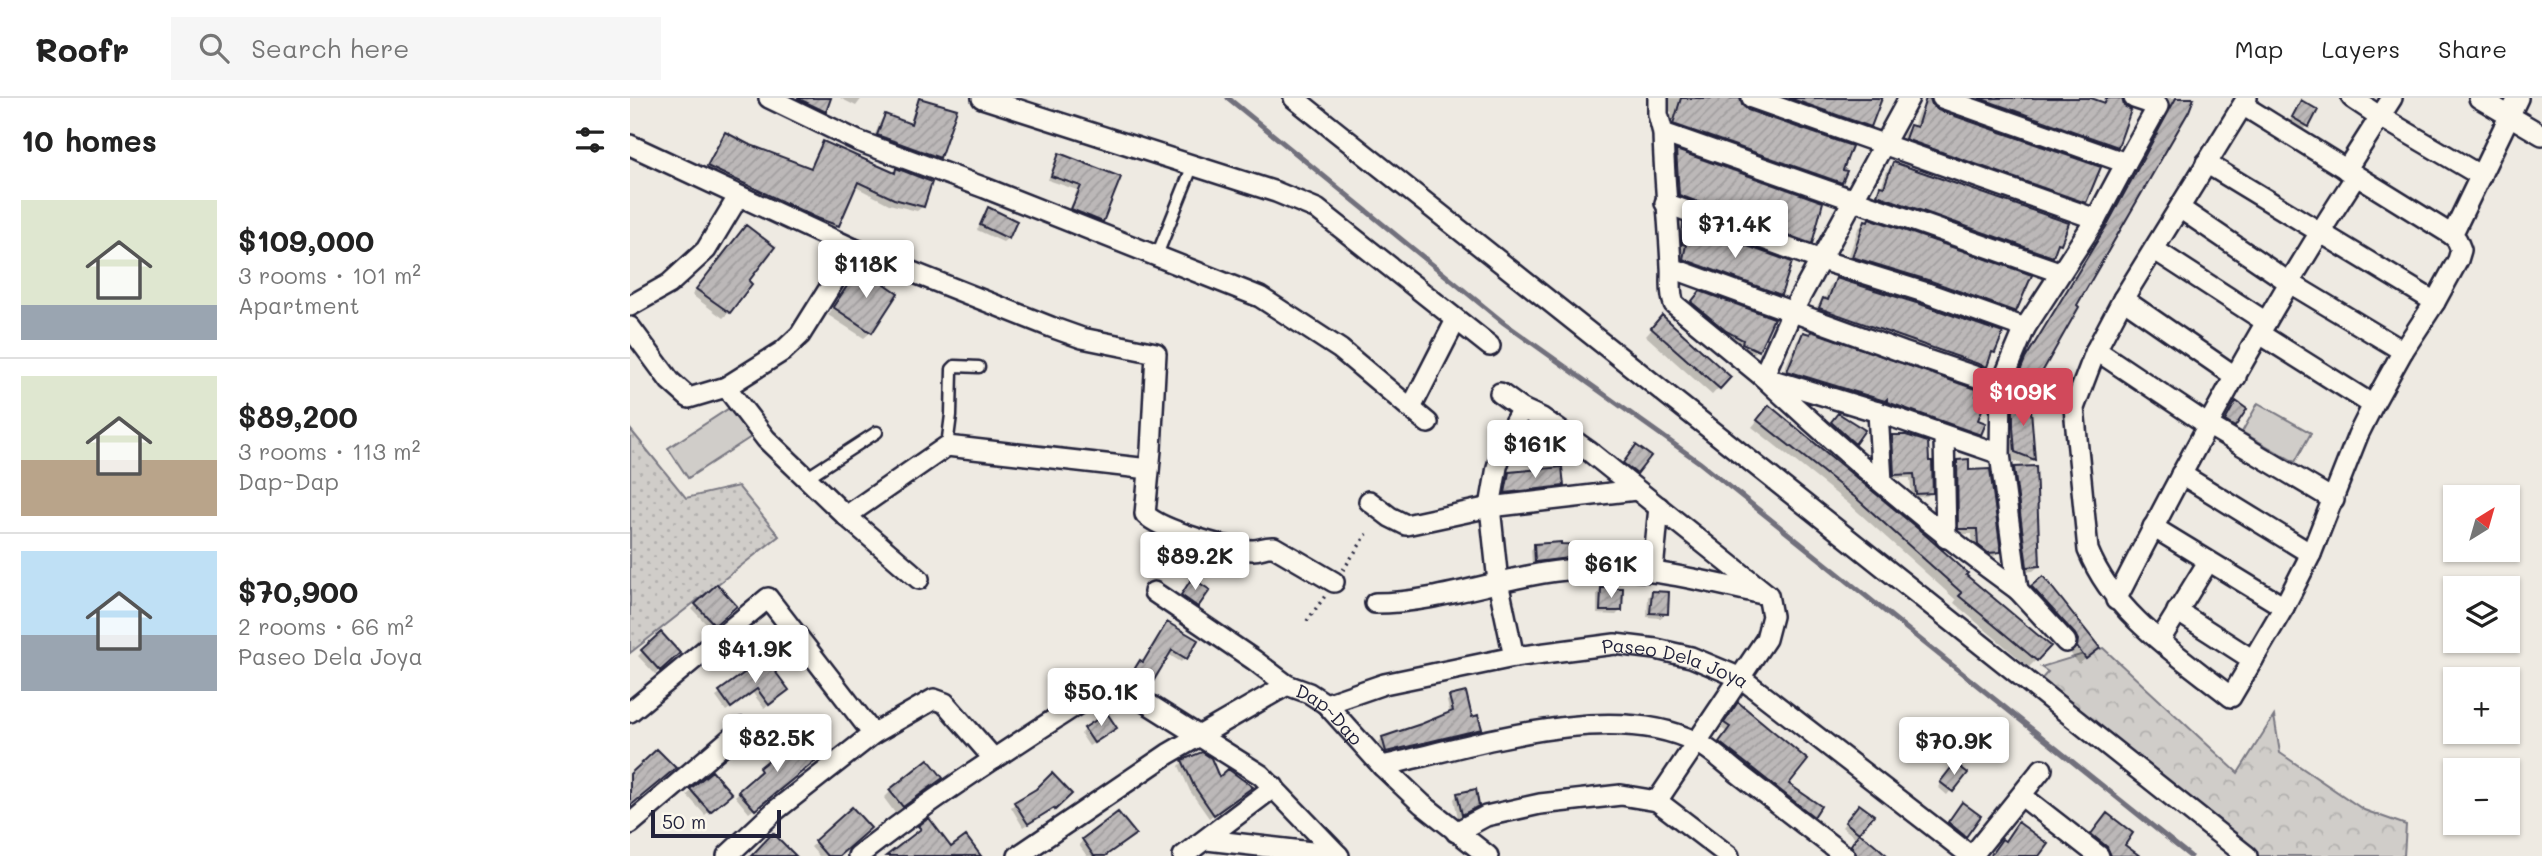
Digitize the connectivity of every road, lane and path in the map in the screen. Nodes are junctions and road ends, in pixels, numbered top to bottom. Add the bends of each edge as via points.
1 (769, 98) edge
2 (982, 98) edge
3 (1294, 98) edge
4 (1658, 98) edge
5 (1752, 98) edge
6 (1909, 98) edge
7 (1942, 98) edge
8 (2134, 98) edge
9 (2352, 98) edge
10 (2392, 98) edge
11 (2479, 98) edge
12 (2518, 98) edge
13 (2245, 102) edge
14 (2379, 116) junction
15 (2508, 116) junction
16 (1663, 133) junction
17 (2542, 135) edge
18 (630, 145) edge
19 (1884, 146) junction
20 (2126, 163) junction
21 (2206, 163) junction
22 (1193, 164) junction
23 (2351, 173) junction
24 (2481, 176) junction
25 (738, 197) junction
26 (1853, 200) junction
27 (1665, 204) junction
28 (2180, 209) junction
29 (2095, 219) junction
30 (2319, 233) junction
31 (2452, 235) junction
32 (854, 249) junction
33 (2155, 250) junction
34 (1157, 255) junction
35 (1821, 260) junction
36 (1672, 268) junction
37 (2059, 272) junction
38 (2290, 283) junction
39 (2123, 299) junction
40 (2435, 303) junction
41 (630, 306) edge
42 (1793, 312) junction
43 (1456, 320) junction
44 (630, 327) edge
45 (2025, 328) junction
46 (2263, 328) junction
47 (1490, 346) dead end
48 (2096, 351) junction
49 (2403, 351) junction
50 (979, 367) dead end
51 (1763, 377) junction
52 (2236, 377) junction
53 (2001, 385) junction
54 (726, 387) junction
55 (1500, 393) dead end
56 (2373, 405) junction
57 (1410, 408) junction
58 (1522, 409) junction
59 (1878, 412) junction
60 (1428, 423) dead end
61 (2208, 425) junction
62 (877, 432) dead end
63 (1944, 436) junction
64 (947, 446) junction
65 (2000, 454) junction
66 (1149, 469) junction
67 (2181, 474) junction
68 (806, 478) junction
69 (1882, 482) junction
70 (1636, 490) junction
71 (1369, 500) dead end
72 (2334, 500) junction
73 (1490, 507) junction
74 (1659, 507) junction
75 (846, 516) junction
76 (2153, 527) junction
77 (1946, 538) junction
78 (2311, 554) junction
79 (2208, 562) junction
80 (1653, 570) junction
81 (919, 579) dead end
82 (1334, 582) dead end
83 (1498, 582) junction
84 (2018, 590) junction
85 (1154, 592) dead end
86 (1768, 595) junction
87 (2116, 600) junction
88 (1375, 603) dead end
89 (2284, 607) junction
90 (2177, 611) junction
91 (2160, 640) junction
92 (2066, 642) dead end
93 (1514, 657) junction
94 (2253, 660) junction
95 (1741, 678) junction
96 (1287, 685) junction
97 (1326, 704) junction
98 (630, 712) edge
99 (743, 728) dead end
100 (873, 734) junction
101 (1199, 734) junction
102 (1698, 742) junction
103 (994, 759) junction
104 (1382, 766) junction
105 (2042, 769) dead end
106 (1274, 787) junction
107 (2022, 796) junction
108 (1657, 801) junction
109 (630, 824) edge
110 (1456, 832) junction
111 (1207, 840) junction
112 (1339, 855) edge
113 (727, 856) edge
114 (858, 856) edge
115 (1018, 856) edge
116 (1183, 856) edge
117 (1488, 856) edge
118 (1729, 856) edge
119 (1845, 856) edge
120 (1972, 856) edge
121 (2099, 856) edge
122 (2247, 856) edge

1 - 34 street via 858,141
2 - 22 street
3 - 122 street
4 - 16 street
5 - 19 street
6 - 19 street
7 - 20 street
8 - 20 street via 2158,106
9 - 14 street
10 - 14 street
11 - 15 street
12 - 15 street
13 - 21 street
13 - 23 street
14 - 23 street
14 - 24 street
15 - 17 street
15 - 24 street
16 - 26 street
16 - 27 street
18 - 25 street
19 - 26 street
19 - 29 street
20 - 29 street
21 - 28 street
21 - 30 street
22 - 34 lane
22 - 43 street via 1317,209
23 - 30 street
23 - 31 street
24 - 31 street
25 - 32 street
25 - 41 street via 706,250 669,284
26 - 35 street
26 - 37 street
27 - 35 street
27 - 36 street
28 - 33 street
28 - 38 street
29 - 37 street
30 - 38 street
30 - 40 street
31 - 40 street via 2461,250
32 - 54 street via 800,335
32 - 66 street via 1082,338 1156,353
33 - 39 street
33 - 46 street
34 - 57 street via 1260,297 1285,312 1340,349
35 - 42 street
35 - 45 street
36 - 42 street
36 - 51 street via 1674,304
37 - 45 street
38 - 46 street
38 - 49 street
39 - 48 street
39 - 52 street
40 - 49 street
42 - 51 street
42 - 53 street
43 - 47 street
43 - 57 street
44 - 54 street via 670,381 689,398
45 - 53 street
46 - 52 street
46 - 56 street
48 - 61 street
48 - 87 street via 2074,408 2088,550
49 - 56 street
50 - 64 lane via 952,369
51 - 59 street
51 - 69 street
52 - 61 street
53 - 65 street
54 - 68 street via 766,439
55 - 58 street
56 - 72 street
57 - 60 street
58 - 70 street via 1552,425
58 - 73 street via 1507,435
59 - 63 street
59 - 69 street
61 - 67 street
61 - 72 street
62 - 68 lane
63 - 65 street
63 - 77 street
64 - 66 street
64 - 75 street
65 - 84 street
66 - 82 street via 1145,514 1159,525 1240,549 1274,547
67 - 76 street
67 - 78 street
68 - 75 street
69 - 77 street
70 - 73 street
70 - 74 street
71 - 73 street via 1406,525
72 - 78 street
73 - 83 street
74 - 80 street
74 - 86 street
75 - 81 street
76 - 79 street
76 - 87 street
77 - 84 street
78 - 89 street
79 - 89 street
79 - 90 street
80 - 83 street via 1577,569
80 - 86 street
83 - 88 street via 1403,603
83 - 93 street
84 - 92 street
85 - 96 street, Dap~Dap
86 - 95 street via 1772,616 1766,639
87 - 91 street
89 - 94 street
90 - 91 street
90 - 94 street
91 - 94 street via 2231,697
93 - 95 street, Paseo Dela Joya via 1615,645 1691,657
93 - 97 street, Paseo Dela Joya via 1384,684
95 - 102 street
95 - 120 street, Paseo Dela Joya
96 - 97 street, Dap~Dap
96 - 101 street
97 - 104 street, Dap~Dap
98 - 100 street via 768,598
99 - 109 street
100 - 103 street via 934,699 944,703
100 - 113 street via 776,810
101 - 103 street via 1110,684
101 - 106 street
101 - 115 street
102 - 104 street via 1657,727 1584,725
102 - 108 street
102 - 119 street
103 - 114 street
104 - 110 street, Dap~Dap
105 - 107 street
106 - 111 street
106 - 112 street
107 - 120 street
107 - 121 street
108 - 110 street via 1621,795 1539,804 1486,816
108 - 118 street
110 - 117 street, Dap~Dap
111 - 112 street
111 - 116 street

